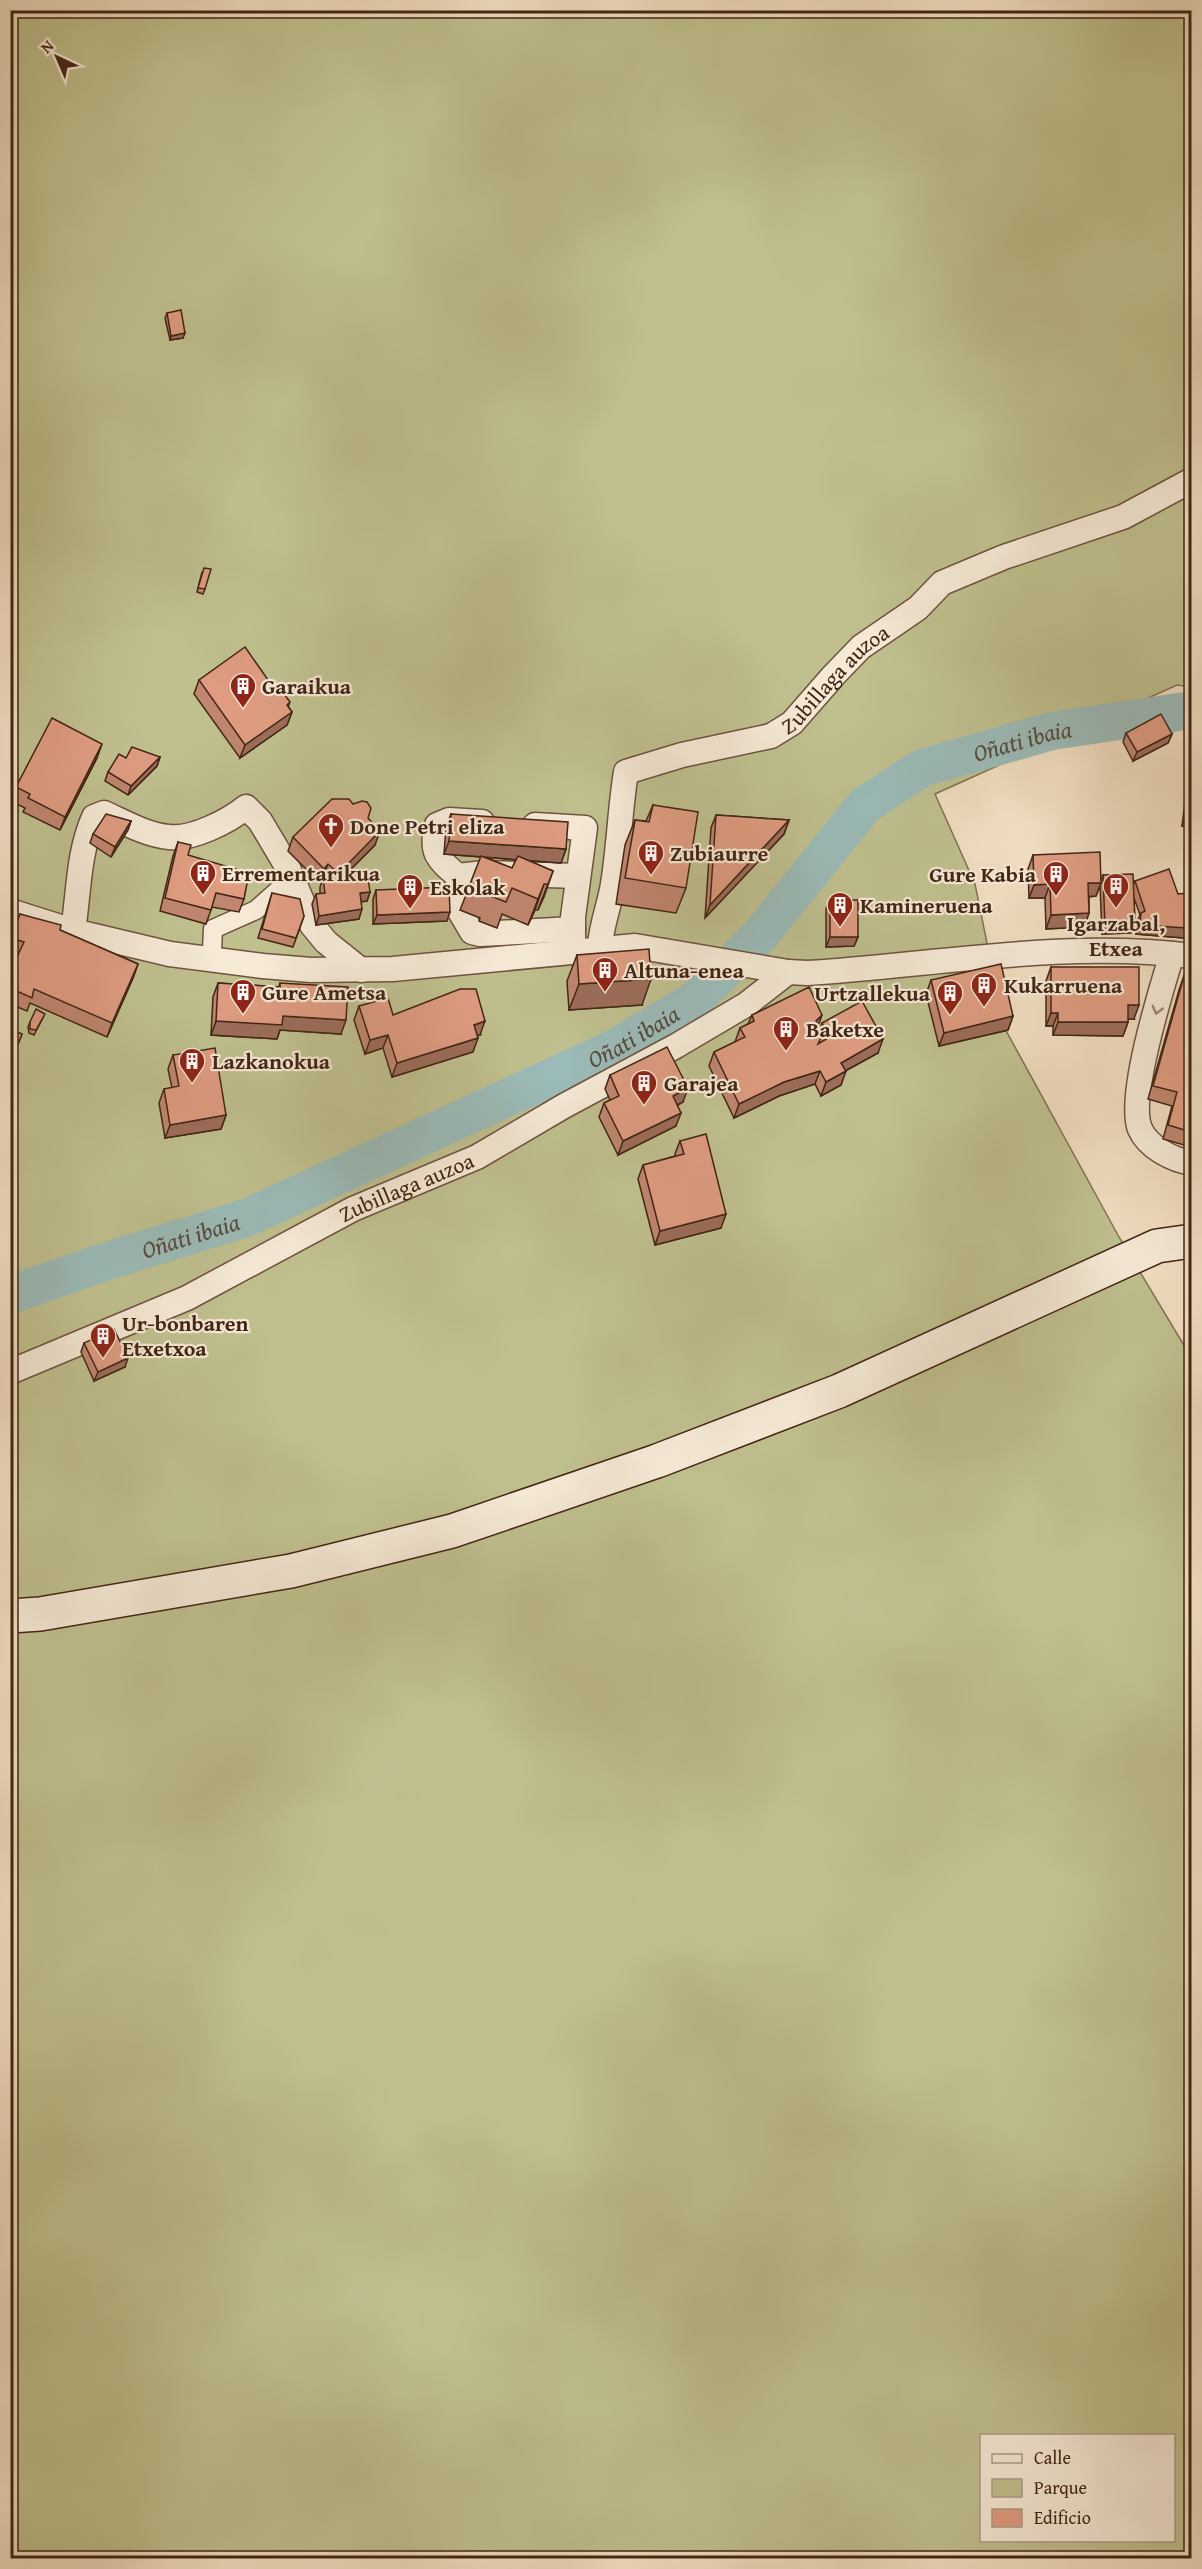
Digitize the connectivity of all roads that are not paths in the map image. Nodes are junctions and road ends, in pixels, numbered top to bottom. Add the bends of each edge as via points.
1 (1191, 480) edge
2 (458, 876) junction
3 (578, 876) junction
4 (293, 877) junction
5 (10, 911) edge
6 (73, 931) junction
7 (573, 939) junction
8 (600, 948) junction
9 (212, 950) dead end
10 (1182, 955) edge
11 (361, 970) junction
12 (788, 972) junction
13 (1191, 1163) edge
14 (1191, 1241) edge
15 (10, 1372) edge
16 (10, 1616) edge

1 - 8 street, Zubillaga auzoa via 1123,517 1004,557 942,583 918,608 852,656 782,731 626,772 616,867
2 - 3 street
2 - 3 street via 441,862 432,843 437,825 448,820 585,828
2 - 7 street via 459,910 471,932
3 - 7 street
4 - 6 street via 261,821 246,807 212,827 171,838 151,834 104,813 94,817 81,851
4 - 9 street via 256,910 213,929
4 - 11 street via 312,925 326,942
5 - 6 street
6 - 11 street via 210,960
7 - 8 street
7 - 11 street
8 - 12 street via 635,946
10 - 12 street via 1050,951
10 -> 13 street via 1147,1048 1137,1102 1140,1128 1157,1149
12 - 15 street, Zubillaga auzoa via 747,1004 676,1047 477,1157 353,1209 187,1298
14 - 16 main road via 1157,1246 839,1391 657,1461 452,1530 291,1571

